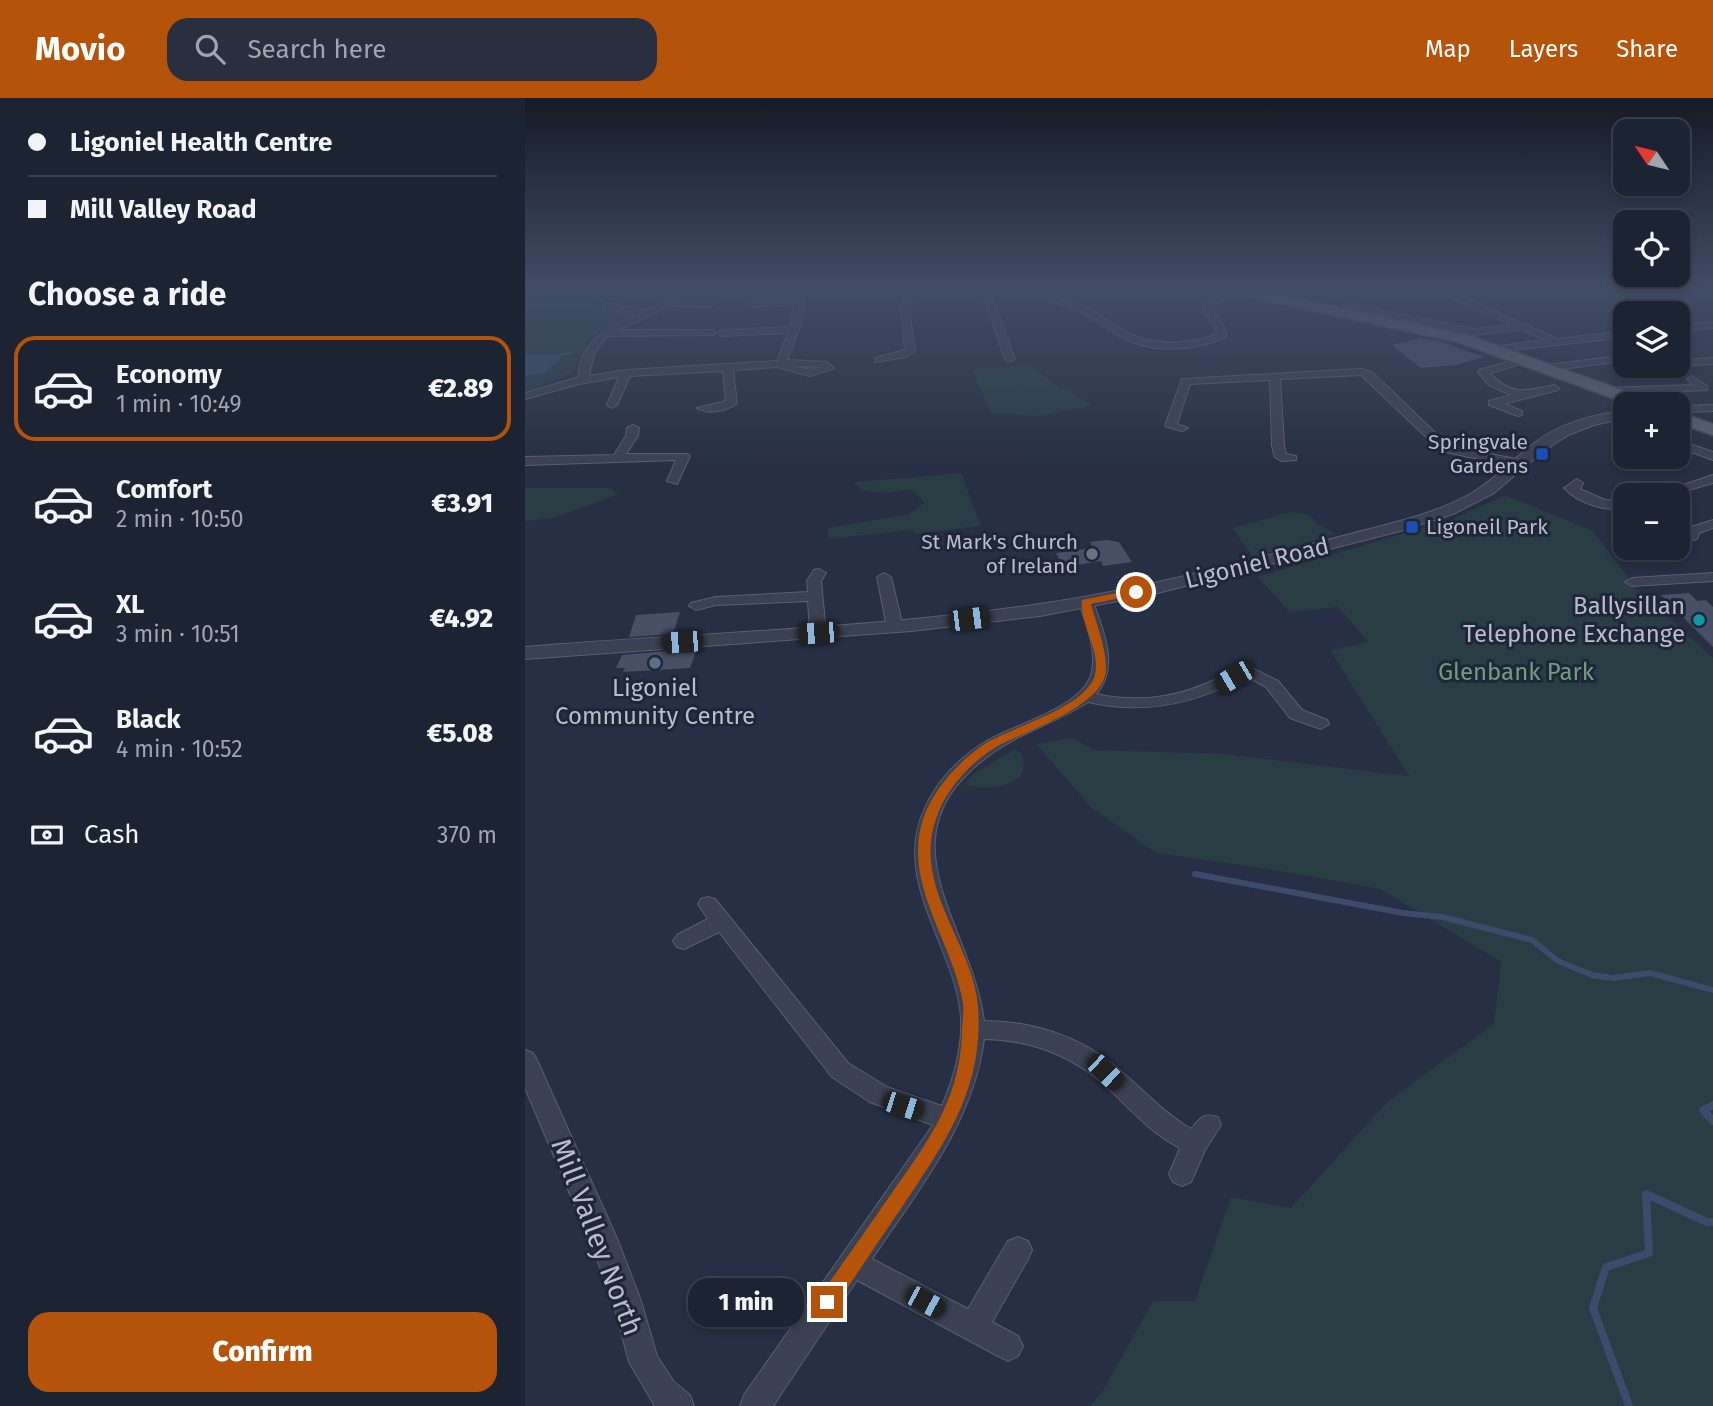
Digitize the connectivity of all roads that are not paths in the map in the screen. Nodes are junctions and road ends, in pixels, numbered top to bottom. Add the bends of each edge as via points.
1 (594, 347) edge
2 (786, 347) edge
3 (909, 347) edge
4 (1006, 347) edge
5 (1488, 347) edge
6 (1510, 347) edge
7 (1495, 349) junction
8 (718, 354) dead end
9 (1010, 359) dead end
10 (878, 360) dead end
11 (1525, 360) junction
12 (1611, 360) dead end
13 (1713, 360) edge
14 (1690, 361) edge
15 (728, 367) junction
16 (711, 368) junction
17 (1547, 368) junction
18 (626, 373) junction
19 (1275, 377) junction
20 (1692, 379) dead end
21 (585, 380) junction
22 (1554, 388) dead end
23 (1607, 391) junction
24 (1613, 393) edge
25 (1519, 395) junction
26 (525, 396) edge
27 (613, 405) dead end
28 (702, 408) dead end
29 (1713, 408) edge
30 (1690, 409) edge
31 (1518, 413) dead end
32 (1613, 418) edge
33 (1690, 421) edge
34 (633, 428) dead end
35 (1182, 428) dead end
36 (1713, 430) edge
37 (1690, 447) edge
38 (1713, 456) edge
39 (618, 458) junction
40 (1292, 458) dead end
41 (525, 461) edge
42 (1521, 464) junction
43 (1713, 479) edge
44 (673, 481) dead end
45 (1577, 483) dead end
46 (1690, 486) edge
47 (1613, 505) edge
48 (1713, 524) edge
49 (1692, 536) dead end
50 (819, 573) dead end
51 (884, 577) dead end
52 (1713, 577) edge
53 (1632, 582) dead end
54 (815, 596) junction
55 (1086, 602) junction
56 (697, 606) dead end
57 (895, 627) junction
58 (818, 633) junction
59 (525, 653) edge
60 (1084, 696) junction
61 (1321, 724) dead end
62 (684, 941) dead end
63 (971, 1030) junction
64 (525, 1060) edge
65 (950, 1118) junction
66 (1182, 1174) dead end
67 (1018, 1250) dead end
68 (853, 1264) junction
69 (973, 1327) junction
70 (1008, 1346) dead end
71 (679, 1406) edge
72 (755, 1406) edge

1 - 21 street via 583,368
2 - 15 street via 780,365
3 - 10 street via 903,355
4 - 9 street
5 - 7 main road
6 - 7 street
7 - 11 main road
8 - 16 street
11 - 17 main road
11 - 25 street via 1483,372 1493,383
12 - 17 street
13 - 14 street
15 - 16 street
15 - 28 street via 732,403
16 - 18 street
17 - 23 main road
18 - 21 street
18 - 27 street
19 - 35 street via 1184,383 1171,426
19 - 40 street via 1278,446 1281,457
19 - 42 street via 1369,375 1445,449
20 - 23 street via 1703,388
21 - 26 street
22 - 25 street
23 - 24 main road
25 - 31 street via 1493,403
29 - 30 street
32 - 42 street, Ligoniel Road via 1563,432
33 - 36 main road
34 - 39 street
37 - 38 street
39 - 41 street
39 - 44 street via 684,456
42 - 55 street, Ligoniel Road via 1492,488 1448,509 1252,566
43 - 46 street
45 - 47 street via 1570,488 1577,494
48 - 49 street via 1693,531
50 - 54 street via 814,581
51 - 57 street
52 - 53 street
54 - 56 street
54 - 58 street
55 - 57 street, Ligoniel Road
55 - 60 street via 1100,677
57 - 58 street, Ligoniel Road
58 - 59 street, Ligoniel Road
60 - 61 street via 1137,706 1221,685 1246,670 1272,684 1296,714
60 - 63 street via 990,746 962,769 929,819 924,848 927,877 961,970
62 - 65 street via 715,912 840,1070 887,1101
63 - 65 street via 962,1087
63 - 66 street via 1033,1034 1068,1046 1176,1135 1202,1134
64 - 71 street, Mill Valley North via 604,1241 644,1362 663,1393
65 - 68 street
67 - 69 street
68 - 69 street
68 - 72 street
69 - 70 street

